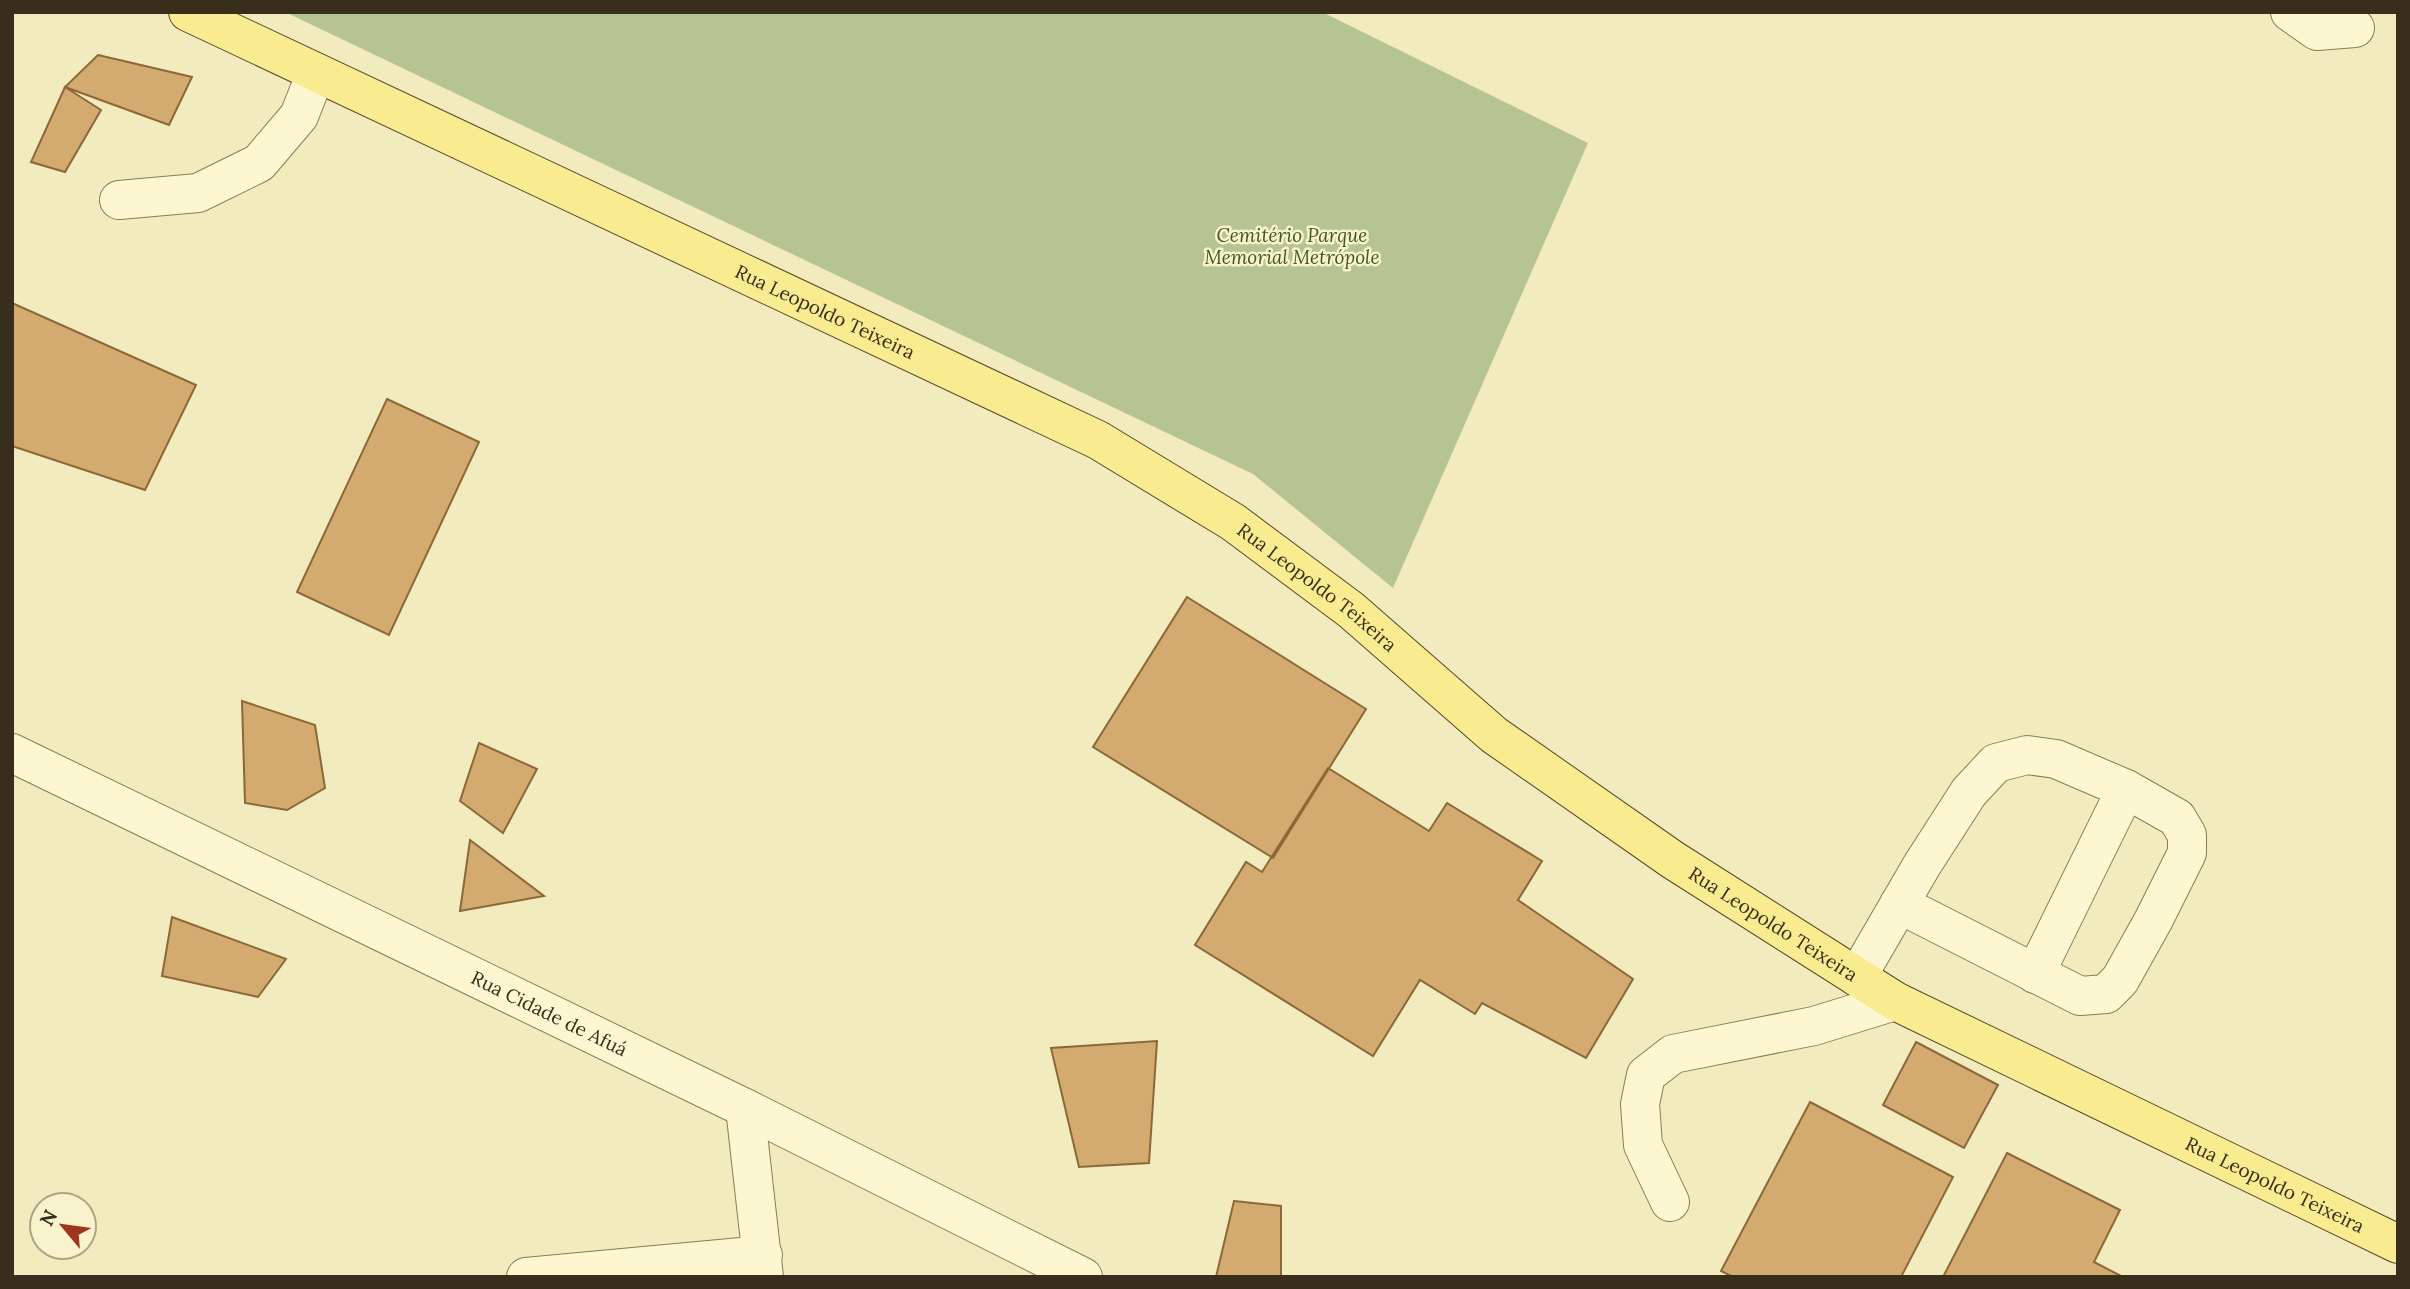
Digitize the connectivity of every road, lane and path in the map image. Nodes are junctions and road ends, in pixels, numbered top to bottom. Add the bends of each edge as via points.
1 (188, 12) edge
2 (2290, 12) edge
3 (2355, 28) dead end
4 (316, 73) junction
5 (119, 200) dead end
6 (12, 753) edge
7 (2126, 789) junction
8 (1899, 904) junction
9 (2035, 974) junction
10 (1857, 977) junction
11 (1895, 1002) junction
12 (745, 1108) junction
13 (1670, 1202) dead end
14 (2398, 1244) edge
15 (764, 1266) edge
16 (526, 1277) edge
17 (1083, 1277) edge

1 - 4 main road, Rua Leopoldo Teixeira
2 - 3 street via 2317,31
4 - 5 street via 299,116 259,163 198,192
4 - 10 main road, Rua Leopoldo Teixeira via 1098,440 1255,538 1351,610 1494,735 1673,860
6 - 12 street, Rua Cidade de Afuá
7 - 8 street via 2056,760 2027,755 1996,763 1969,792
7 - 9 street
7 - 9 street via 2177,818 2187,835 2187,853 2153,921 2106,994 2080,996
8 - 9 street
8 - 10 street
10 - 11 main road, Rua Leopoldo Teixeira
11 - 13 street via 1814,1027 1673,1054 1646,1075 1640,1104 1643,1145
11 - 14 main road, Rua Leopoldo Teixeira
12 - 15 street
12 - 17 street, Rua Cidade de Afuá
15 - 16 street

